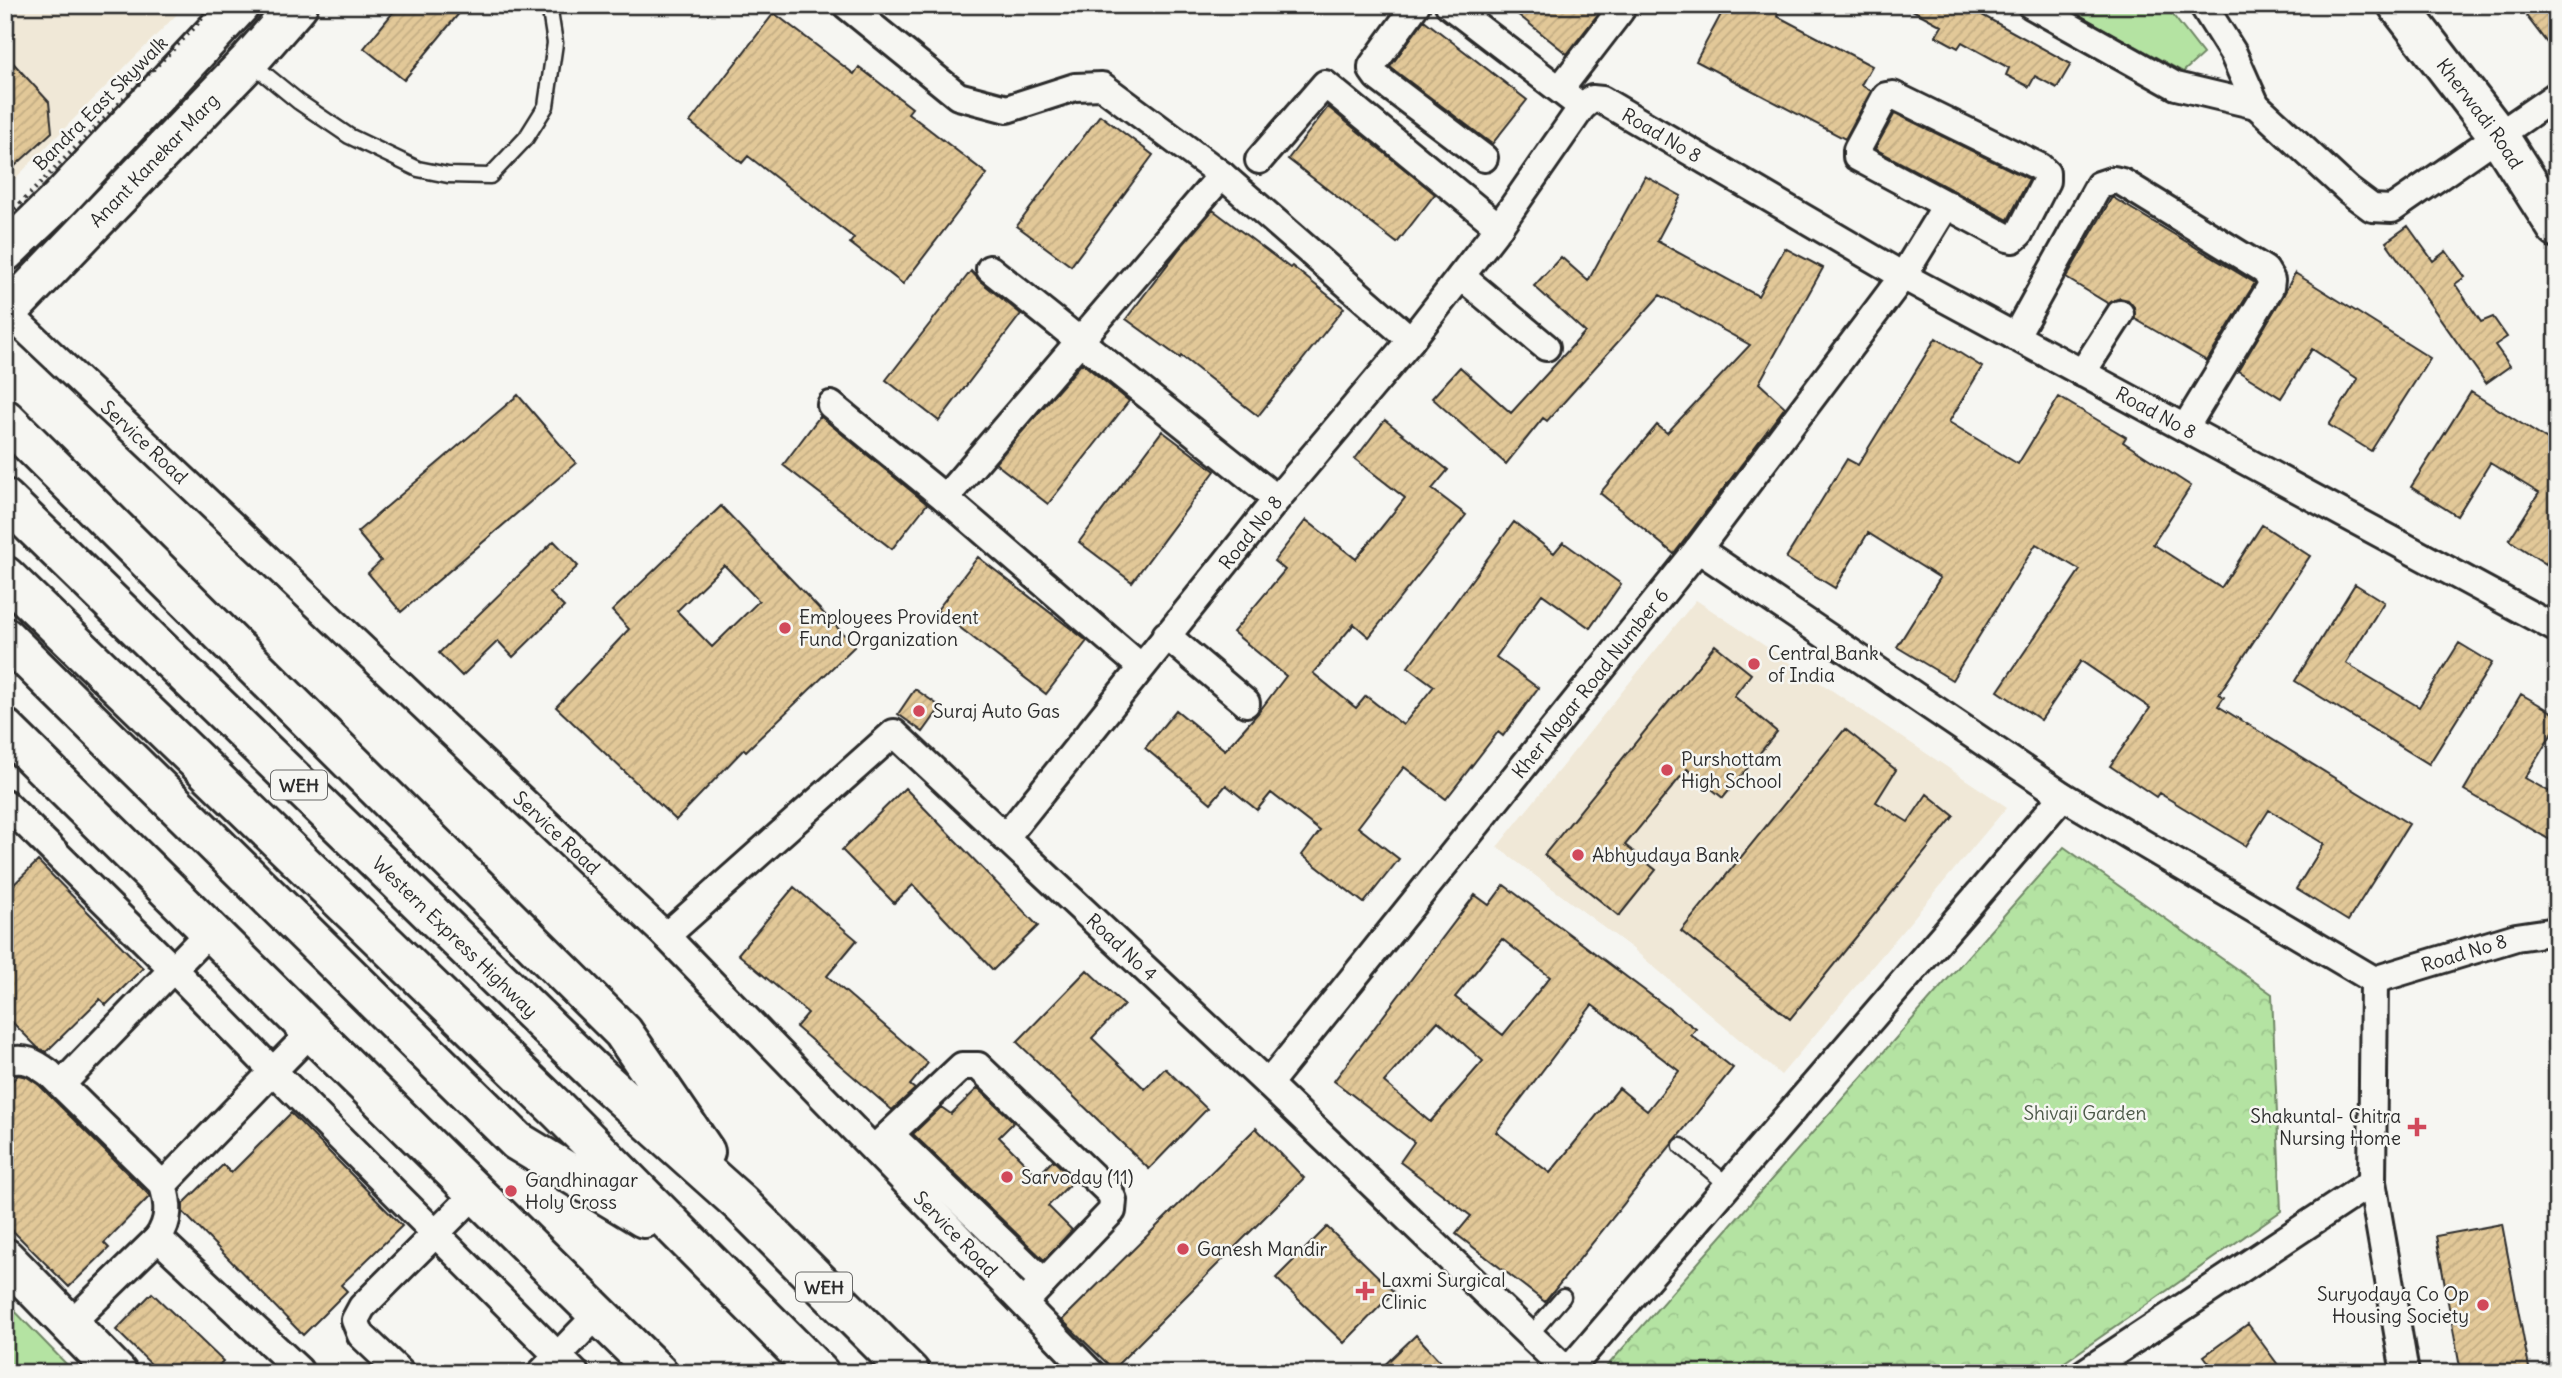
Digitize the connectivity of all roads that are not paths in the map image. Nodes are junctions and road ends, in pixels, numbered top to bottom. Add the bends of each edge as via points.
1 (298, 5) edge
2 (549, 5) edge
3 (846, 5) edge
4 (1416, 5) edge
5 (1449, 5) edge
6 (1621, 5) edge
7 (2031, 5) edge
8 (2203, 5) edge
9 (2398, 5) edge
10 (225, 11) edge
11 (249, 61) junction
12 (1560, 89) junction
13 (2557, 95) edge
14 (2256, 105) junction
15 (1582, 107) junction
16 (2498, 135) junction
17 (1484, 158) dead end
18 (1259, 160) dead end
19 (1222, 175) junction
20 (1947, 204) junction
21 (1499, 227) junction
22 (2557, 228) edge
23 (5, 252) edge
24 (990, 269) dead end
25 (1461, 276) junction
26 (1903, 276) junction
27 (6, 312) edge
28 (2120, 314) dead end
29 (2015, 337) junction
30 (1411, 340) junction
31 (1080, 341) junction
32 (1546, 347) dead end
33 (2082, 373) junction
34 (831, 405) dead end
35 (5, 419) edge
36 (2185, 428) junction
37 (945, 498) junction
38 (5, 499) edge
39 (1277, 499) junction
40 (1698, 549) junction
41 (5, 576) edge
42 (2557, 629) edge
43 (1166, 635) junction
44 (5, 637) edge
45 (1140, 667) junction
46 (1246, 703) dead end
47 (5, 729) edge
48 (2063, 796) junction
49 (5, 803) edge
50 (1005, 838) junction
51 (210, 930) junction
52 (2557, 931) edge
53 (666, 936) junction
54 (173, 969) junction
55 (2374, 980) junction
56 (312, 1031) junction
57 (6, 1060) edge
58 (273, 1071) junction
59 (1268, 1084) junction
60 (61, 1085) junction
61 (882, 1142) junction
62 (1681, 1146) dead end
63 (2372, 1182) junction
64 (163, 1185) junction
65 (1729, 1186) junction
66 (475, 1194) junction
67 (740, 1203) junction
68 (949, 1208) junction
69 (435, 1233) junction
70 (158, 1238) junction
71 (696, 1250) junction
72 (5, 1258) edge
73 (1044, 1282) junction
74 (1563, 1297) dead end
75 (1024, 1303) junction
76 (598, 1314) junction
77 (70, 1324) junction
78 (1530, 1335) junction
79 (558, 1367) edge
80 (910, 1372) edge
81 (1569, 1372) edge
82 (117, 1373) edge
83 (297, 1373) edge
84 (401, 1373) edge
85 (658, 1373) edge
86 (819, 1373) edge
87 (1091, 1373) edge
88 (2084, 1373) edge
89 (2404, 1373) edge

1 - 11 main road, Anant Kanekar Marg
2 - 11 lane via 555,43 546,106 526,138 490,176 418,169 349,136
3 - 19 street via 958,96 1007,109 1075,87 1102,86
4 - 17 street via 1372,70
5 - 12 street
6 - 12 street
7 - 14 street via 2176,86
8 - 14 street via 2233,52
9 - 16 main road, Kherwadi Road
10 - 23 main road, Anant Kanekar Marg via 61,199
11 - 27 main road, Anant Kanekar Marg
12 - 15 street
13 - 16 street
14 - 16 street via 2372,208 2392,209
15 - 21 street, Road No 8
15 - 26 street, Road No 8 via 1592,99 1602,100
16 - 22 main road, Kherwadi Road
18 - 21 street via 1325,84
19 - 30 street
19 - 31 street
20 - 20 street via 2013,239 2046,181 2046,173 1893,95 1886,96 1857,157
20 - 26 street, Kher Nagar Road Number 6
21 - 25 street, Road No 8
24 - 31 street
25 - 30 street, Road No 8
25 - 32 street
26 - 29 street, Road No 8
26 - 40 street, Kher Nagar Road Number 6
27 - 53 street, Service Road
28 - 33 street
29 - 33 street, Road No 8
29 - 36 street via 2099,186 2122,182 2265,270 2272,280
30 - 39 street, Road No 8
31 - 37 street
31 - 39 street
33 - 36 street, Road No 8
34 - 37 street
35 - 67 main road via 622,1032
36 - 42 street, Road No 8
37 - 45 street
38 - 67 main road, Western Express Highway / WEH via 593,1071
39 - 43 street, Road No 8
40 - 48 street
40 - 59 street, Kher Nagar Road Number 6
41 - 71 main road, WEH via 558,1110
43 - 45 street, Road No 8
43 - 46 street
44 - 71 main road via 517,1140
45 - 50 street, Road No 8
47 - 51 main road
48 - 55 street
48 - 65 street
49 - 54 street
50 - 53 street, Road No 4 via 894,733
50 - 59 street, Road No 4
51 - 54 street
51 - 56 main road
52 - 55 street, Road No 8 via 2516,937
53 - 61 street, Service Road
54 - 58 street
54 - 60 street
55 - 63 street
56 - 58 street
56 - 66 main road
57 - 60 street via 30,1060
58 - 64 street
58 - 69 street
59 - 78 street, Road No 4
60 - 64 street
61 - 68 street, Service Road
61 - 73 street via 962,1066 978,1066 1114,1200 1112,1211
62 - 65 lane
63 - 88 street
63 - 89 street
64 - 70 street via 168,1213
65 - 81 street
66 - 69 street
66 - 76 main road
67 - 80 main road, Western Express Highway / WEH
68 - 73 street
68 - 75 street, Service Road
69 - 79 street
69 - 84 street via 362,1307 355,1320 361,1335
70 - 77 street
70 - 83 street via 299,1370
71 - 86 main road, WEH
72 - 77 main road
73 - 75 street
74 - 78 lane
75 - 87 street, Service Road
76 - 79 street
76 - 85 main road
77 - 82 main road
78 - 81 street, Road No 4

